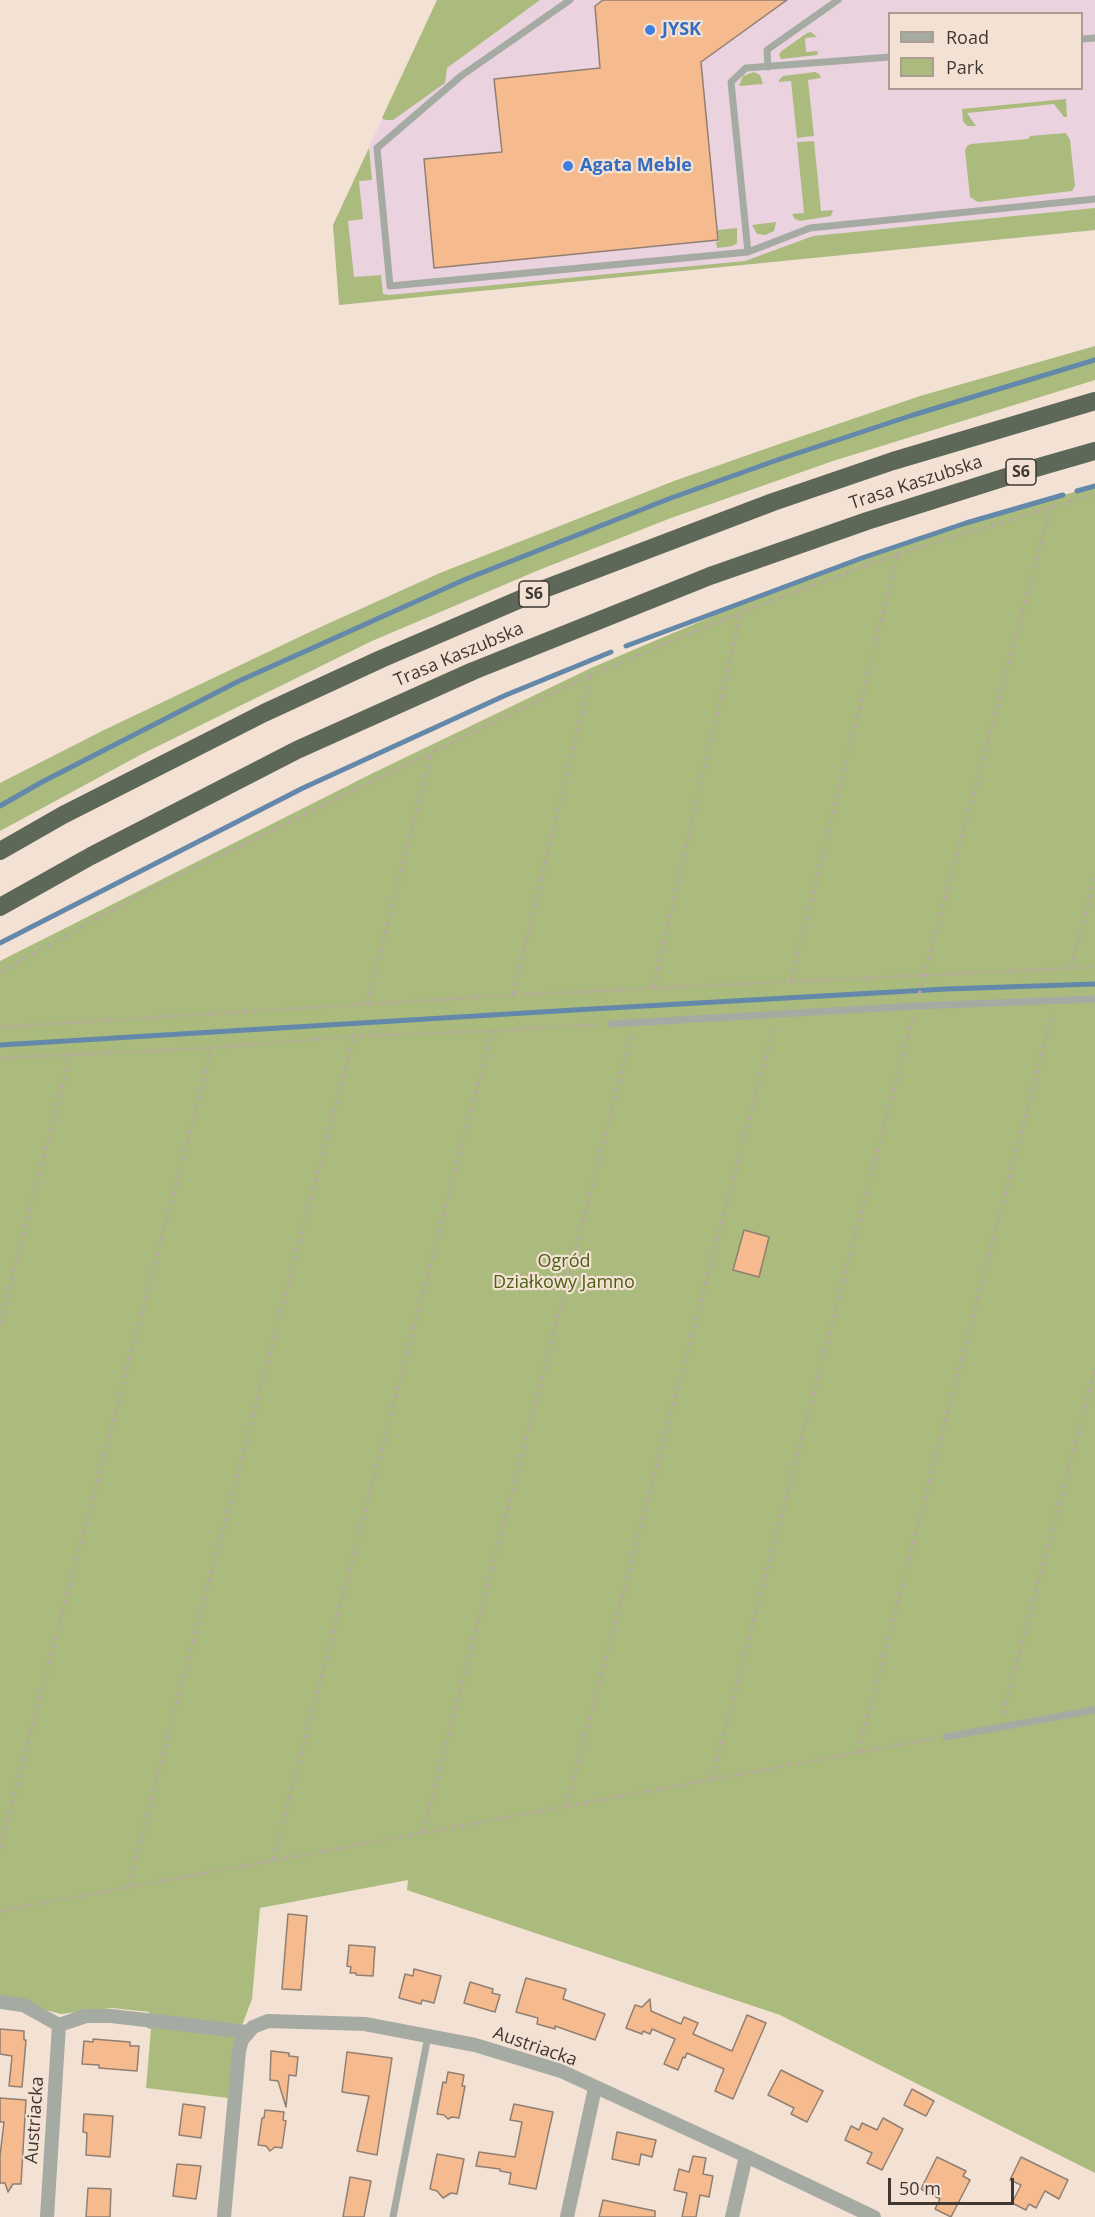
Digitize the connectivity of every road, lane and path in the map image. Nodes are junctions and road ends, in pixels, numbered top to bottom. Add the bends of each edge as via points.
1 (570, 0) edge
2 (838, 0) edge
3 (888, 57) edge
4 (768, 67) junction
5 (1095, 199) edge
6 (748, 252) junction
7 (1095, 401) edge
8 (1095, 451) edge
9 (1095, 494) edge
10 (1051, 507) junction
11 (898, 554) junction
12 (741, 612) junction
13 (591, 675) junction
14 (431, 754) junction
15 (0, 851) edge
16 (1095, 877) edge
17 (0, 907) edge
18 (1095, 967) edge
19 (1071, 968) junction
20 (0, 972) edge
21 (925, 975) junction
22 (791, 981) junction
23 (653, 988) junction
24 (513, 995) junction
25 (1095, 999) edge
26 (1056, 1000) junction
27 (367, 1004) junction
28 (916, 1006) junction
29 (777, 1015) junction
30 (634, 1023) junction
31 (611, 1024) joint
32 (0, 1027) edge
33 (492, 1031) junction
34 (354, 1036) junction
35 (212, 1048) junction
36 (70, 1055) junction
37 (0, 1058) edge
38 (0, 1324) edge
39 (1095, 1370) edge
40 (1095, 1710) edge
41 (999, 1728) junction
42 (946, 1737) joint
43 (858, 1753) junction
44 (712, 1779) junction
45 (566, 1807) junction
46 (423, 1832) junction
47 (0, 1848) edge
48 (273, 1860) junction
49 (128, 1887) junction
50 (0, 1911) edge
51 (0, 2002) edge
52 (59, 2025) junction
53 (249, 2032) junction
54 (428, 2036) junction
55 (595, 2088) junction
56 (746, 2156) junction
57 (47, 2217) edge
58 (224, 2217) edge
59 (393, 2217) edge
60 (567, 2217) edge
61 (732, 2217) edge
62 (874, 2217) edge

1 - 6 lane via 461,76 377,148 390,286
2 - 4 lane via 767,50
3 - 4 lane
4 - 6 lane via 746,68 731,81
5 - 6 lane via 810,228
7 - 15 highway, Trasa Kaszubska / S6 via 773,502 534,594 264,714
8 - 17 highway, Trasa Kaszubska / S6 via 772,554 483,667 287,755
9 - 10 path
10 - 11 path
10 - 21 path
11 - 12 path
11 - 22 path
12 - 13 path
12 - 23 path
13 - 14 path
13 - 24 path
14 - 20 path via 147,891
14 - 27 path
16 - 19 path
18 - 19 path
19 - 21 path
21 - 22 path
21 - 28 path
22 - 23 path
23 - 24 path
24 - 27 path
25 - 26 lane
26 - 28 lane
26 - 43 path
27 - 32 path
28 - 29 lane
28 - 44 path
29 - 30 lane
29 - 45 path
30 - 31 lane
30 - 46 path
31 - 33 path
33 - 34 path
33 - 48 path
34 - 35 path
34 - 49 path
35 - 36 path
35 - 47 path
36 - 37 path
36 - 38 path
39 - 41 path
40 - 41 lane
41 - 42 lane
42 - 43 path
43 - 44 path
44 - 45 path
45 - 46 path
46 - 48 path
48 - 49 path
49 - 50 path
51 - 52 street via 23,2005
52 - 53 street, Austriacka via 86,2016 111,2016
52 - 57 street, Austriacka
53 - 54 street, Austriacka via 268,2021 365,2024
53 - 58 street via 239,2051
54 - 55 street, Austriacka via 475,2045 561,2071
54 - 59 lane
55 - 56 street, Austriacka
55 - 60 street
56 - 61 street
56 - 62 street, Austriacka

